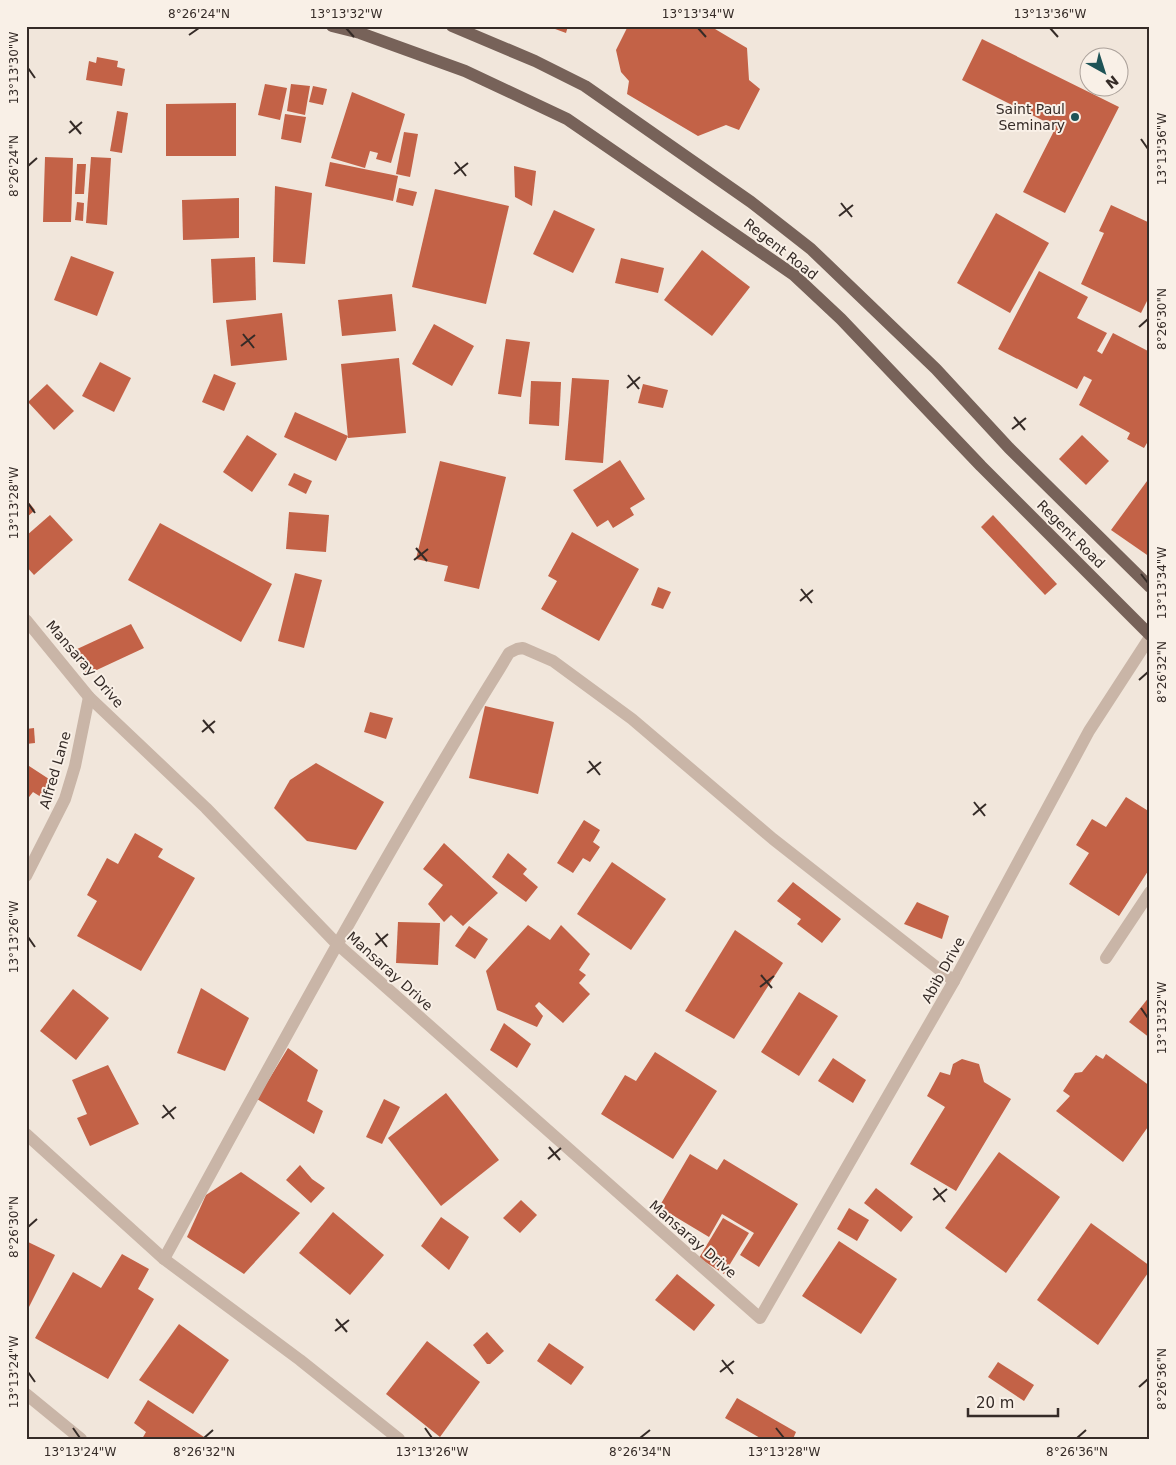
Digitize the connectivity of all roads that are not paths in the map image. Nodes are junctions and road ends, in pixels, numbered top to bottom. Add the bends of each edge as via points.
1 (332, 26) edge
2 (452, 26) edge
3 (1150, 587) edge
4 (26, 620) edge
5 (1150, 636) edge
6 (89, 697) junction
7 (26, 876) edge
8 (1150, 892) edge
9 (336, 943) junction
10 (1106, 958) dead end
11 (954, 981) junction
12 (26, 1134) edge
13 (164, 1259) junction
14 (760, 1318) joint
15 (26, 1394) edge
16 (81, 1439) edge
17 (399, 1439) edge

1 - 5 main road, Regent Road via 464,71 567,120 794,275 841,319
2 - 3 main road, Regent Road via 585,86 811,249 936,369 1009,448
4 - 6 street, Mansaray Drive
5 - 11 street, Abib Drive via 1055,790
6 - 7 street, Alfred Lane via 65,799
6 - 9 street, Mansaray Drive via 206,808
8 - 10 street
9 - 11 street via 422,793 500,668 510,653 523,648 553,662 632,719 773,839
9 - 13 street
9 - 14 street, Mansaray Drive
11 - 14 street, Abib Drive
12 - 13 street
13 - 17 street via 300,1360
15 - 16 street

